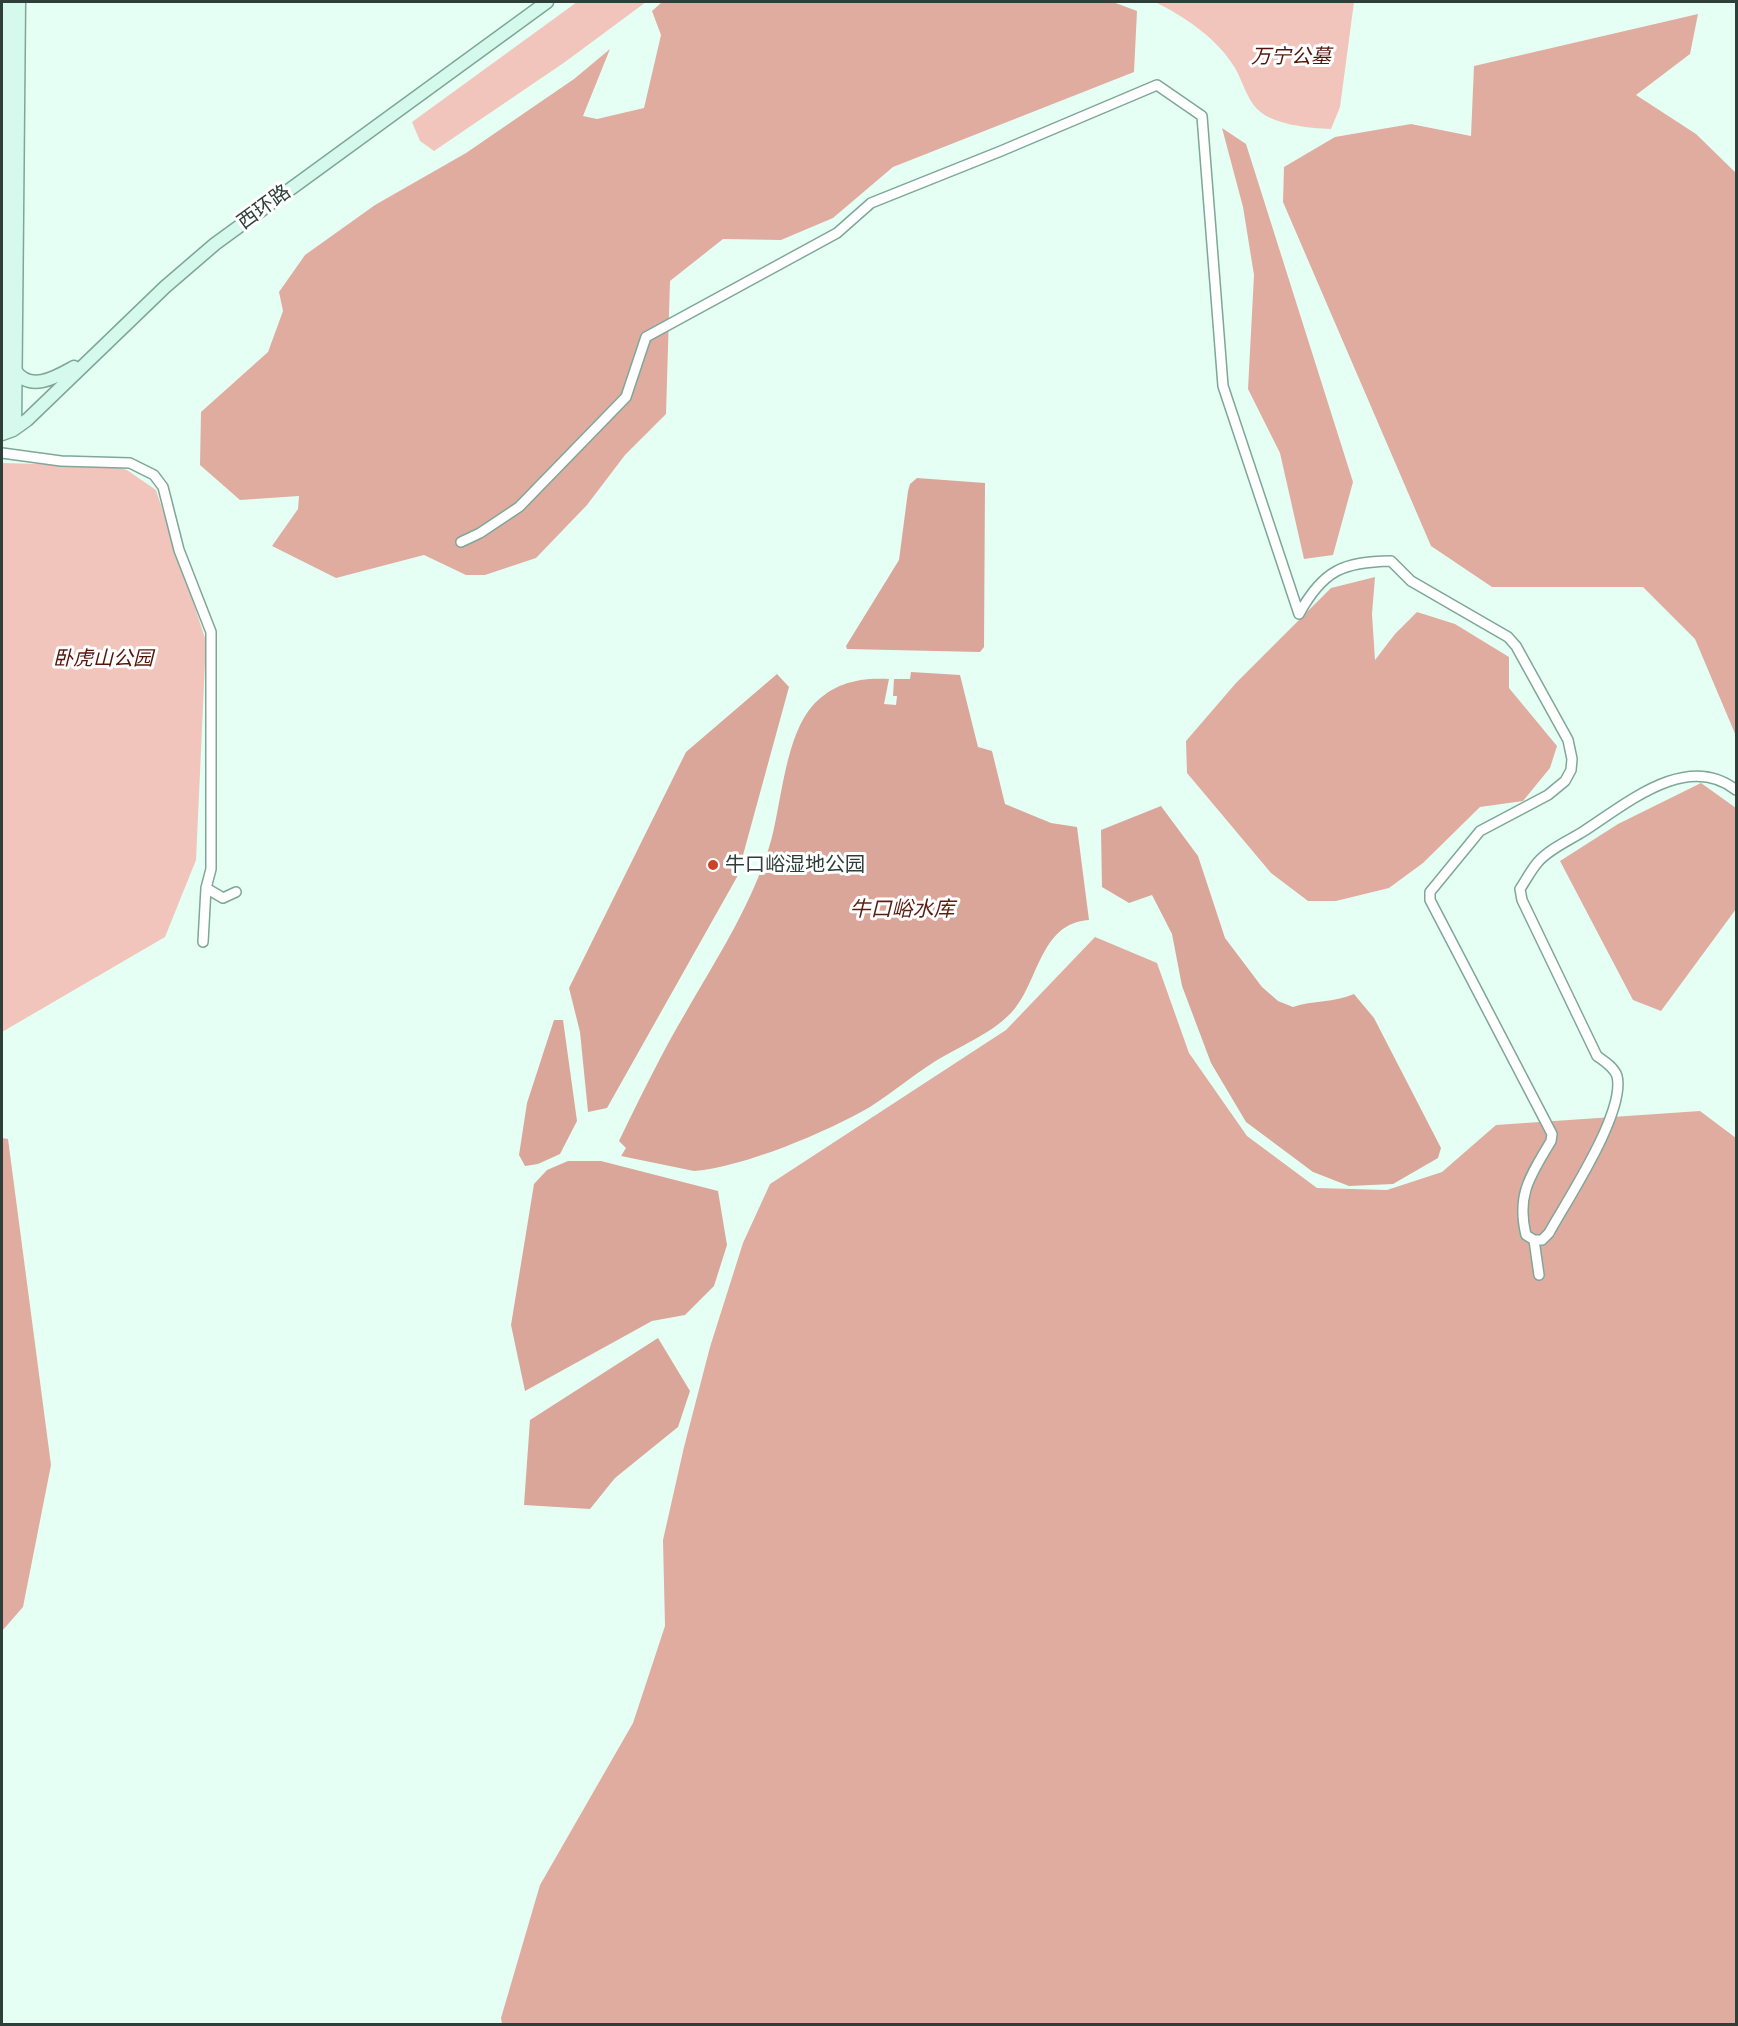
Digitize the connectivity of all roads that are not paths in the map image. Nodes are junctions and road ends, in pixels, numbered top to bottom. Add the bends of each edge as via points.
1 (9, 2) edge
2 (19, 2) edge
3 (537, 2) edge
4 (547, 2) edge
5 (74, 367) junction
6 (15, 370) junction
7 (7, 428) edge
8 (2, 453) edge
9 (461, 542) dead end
10 (1737, 790) edge
11 (206, 888) junction
12 (236, 892) dead end
13 (203, 942) dead end
14 (1534, 1240) junction
15 (1539, 1275) dead end

1 - 7 main road
2 - 6 main road
3 - 5 main road, 西环路 via 220,233
4 - 7 main road, 西环路 via 215,244
5 - 6 main road via 40,382 25,380
5 - 7 main road, 西环路
6 - 7 main road
8 - 11 street via 60,461 130,463 154,476 163,487 179,550 211,632 211,869
9 - 14 street via 519,507 626,397 646,337 837,233 871,202 1157,85 1169,92 1202,116 1223,386 1299,614 1307,599 1341,566 1391,561 1411,581 1508,637 1568,740 1572,759 1565,781 1548,795 1480,831 1430,892 1430,900 1481,1003 1552,1134 1527,1182 1521,1209 1526,1235
10 - 14 street via 1725,781 1702,776 1678,778 1654,788 1539,860 1520,889 1597,1056 1617,1077 1612,1111 1601,1138 1549,1233 1542,1240
11 - 12 street via 223,898
11 - 13 street
14 - 15 street

